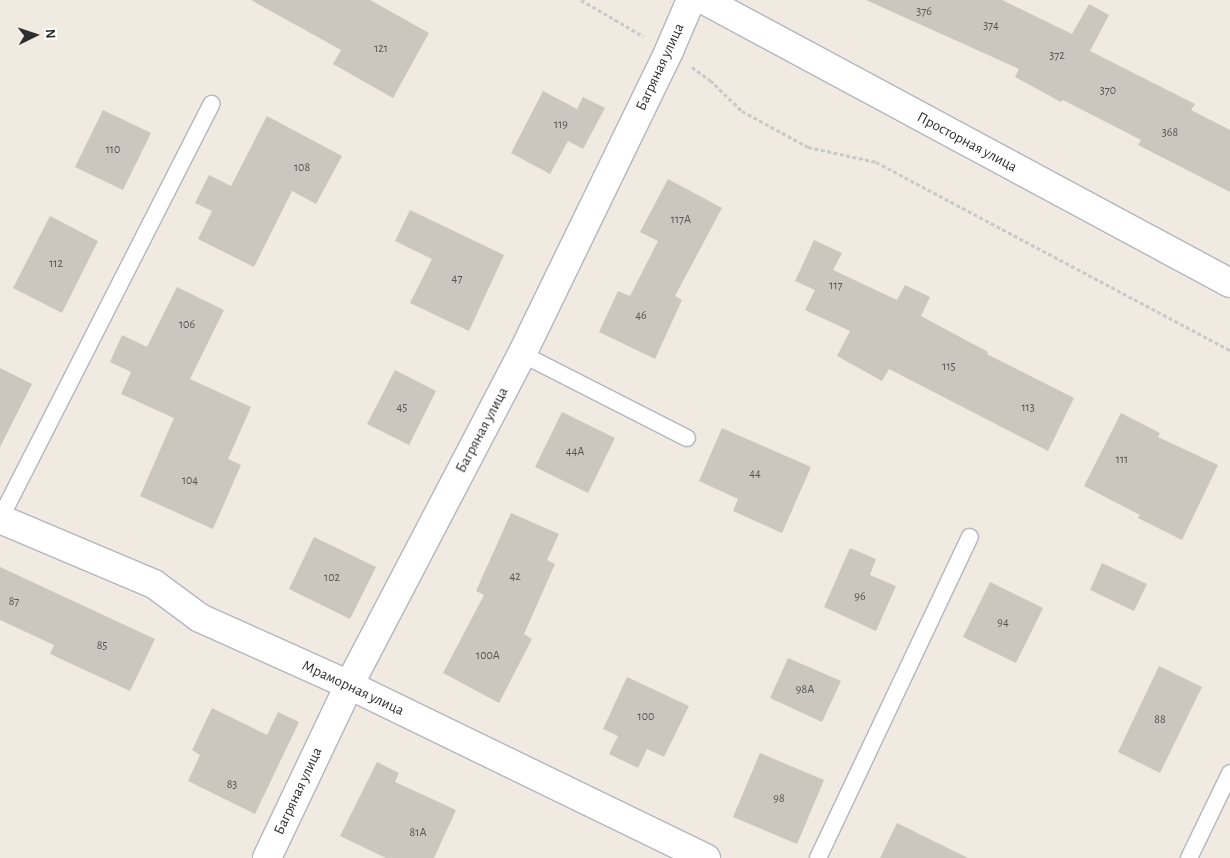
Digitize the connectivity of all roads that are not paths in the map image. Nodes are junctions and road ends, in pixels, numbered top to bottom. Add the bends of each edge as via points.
1 (691, 0) edge
2 (704, 0) edge
3 (212, 104) dead end
4 (1230, 283) edge
5 (522, 354) junction
6 (687, 438) dead end
7 (0, 519) edge
8 (970, 537) dead end
9 (349, 685) junction
10 (1230, 774) edge
11 (266, 858) edge
12 (706, 858) edge
13 (818, 858) edge
14 (1189, 858) edge

1 - 5 street, Багряная улица
2 - 4 street, Просторная улица
3 - 7 lane
5 - 6 lane
5 - 9 street, Багряная улица
7 - 9 street, Мраморная улица via 154,584 200,618
8 - 13 lane
9 - 11 street, Багряная улица
9 - 12 street, Мраморная улица
10 - 14 lane

